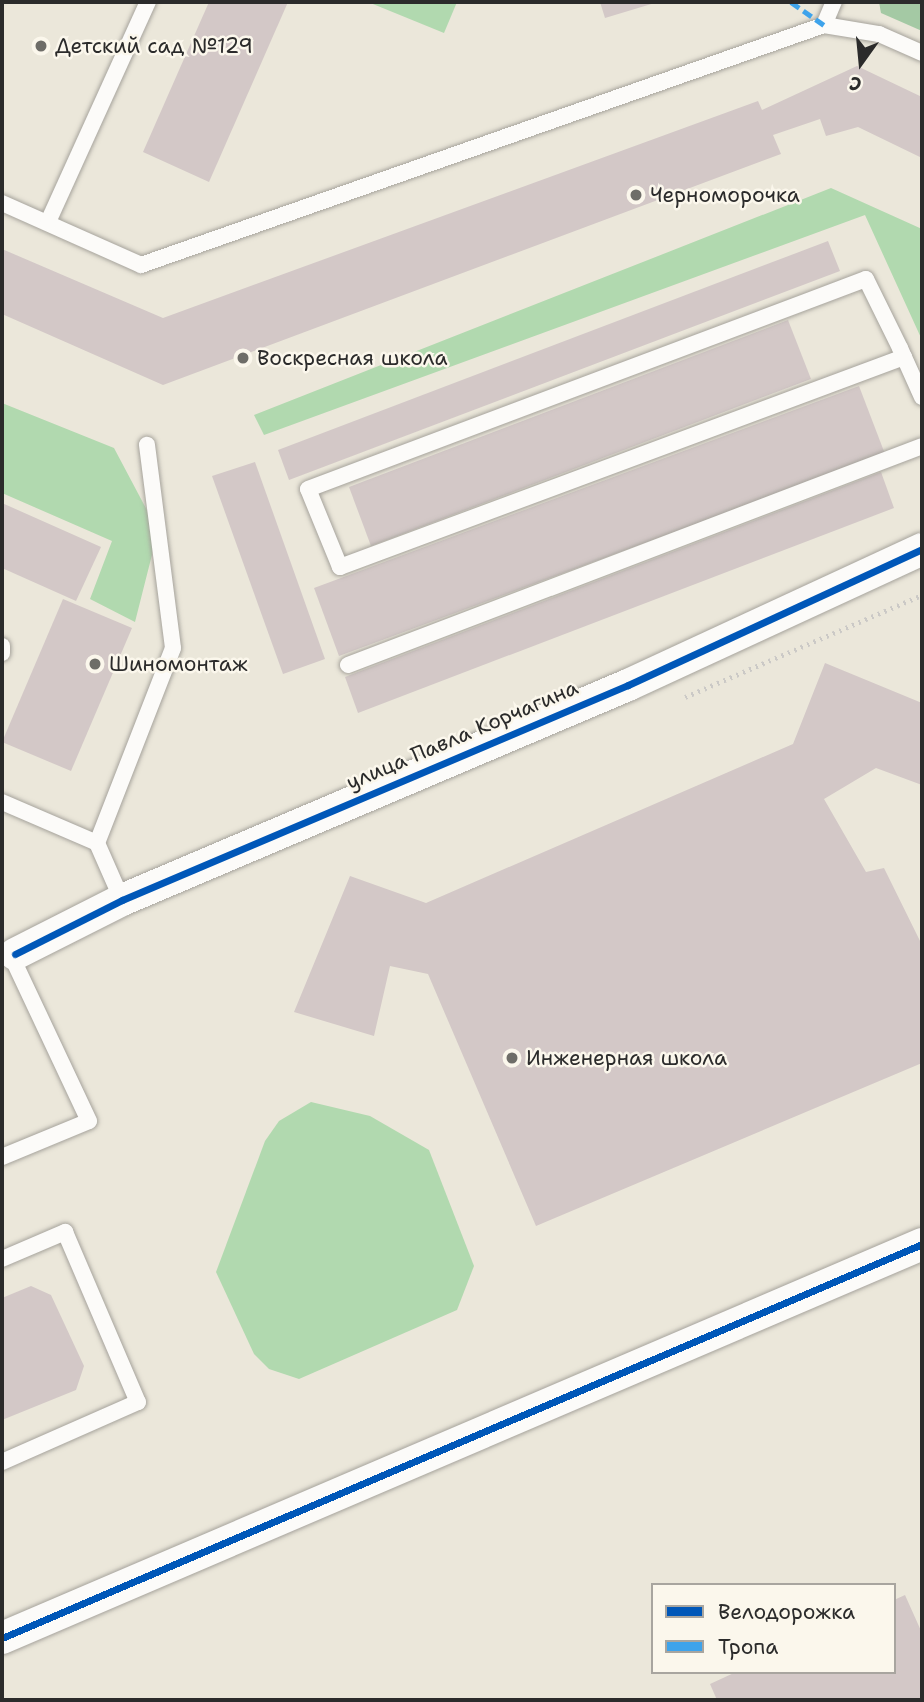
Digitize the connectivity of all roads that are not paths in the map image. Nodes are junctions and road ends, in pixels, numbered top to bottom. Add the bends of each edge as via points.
1 (148, 2) edge
2 (834, 2) edge
3 (824, 25) junction
4 (922, 53) edge
5 (2, 203) edge
6 (48, 222) junction
7 (904, 356) junction
8 (922, 397) edge
9 (147, 445) dead end
10 (922, 446) edge
11 (922, 549) edge
12 (2, 646) edge
13 (2, 653) edge
14 (348, 665) dead end
15 (2, 802) edge
16 (97, 843) junction
17 (122, 900) junction
18 (8, 955) edge
19 (2, 1157) edge
20 (922, 1244) edge
21 (2, 1259) edge
22 (2, 1462) edge
23 (2, 1638) edge

1 - 6 lane
2 - 3 lane
3 - 4 lane via 879,34
3 - 6 lane via 141,265
5 - 6 lane
7 - 7 lane via 866,279 308,489 340,568
7 - 8 lane
9 - 16 lane via 173,649
10 - 14 lane
11 - 17 street, улица Павла Корчагина via 628,685
12 - 13 lane
15 - 16 lane
16 - 17 lane
17 - 18 street, улица Павла Корчагина
18 - 19 lane via 89,1121
20 - 23 street
21 - 22 lane via 65,1232 138,1402

